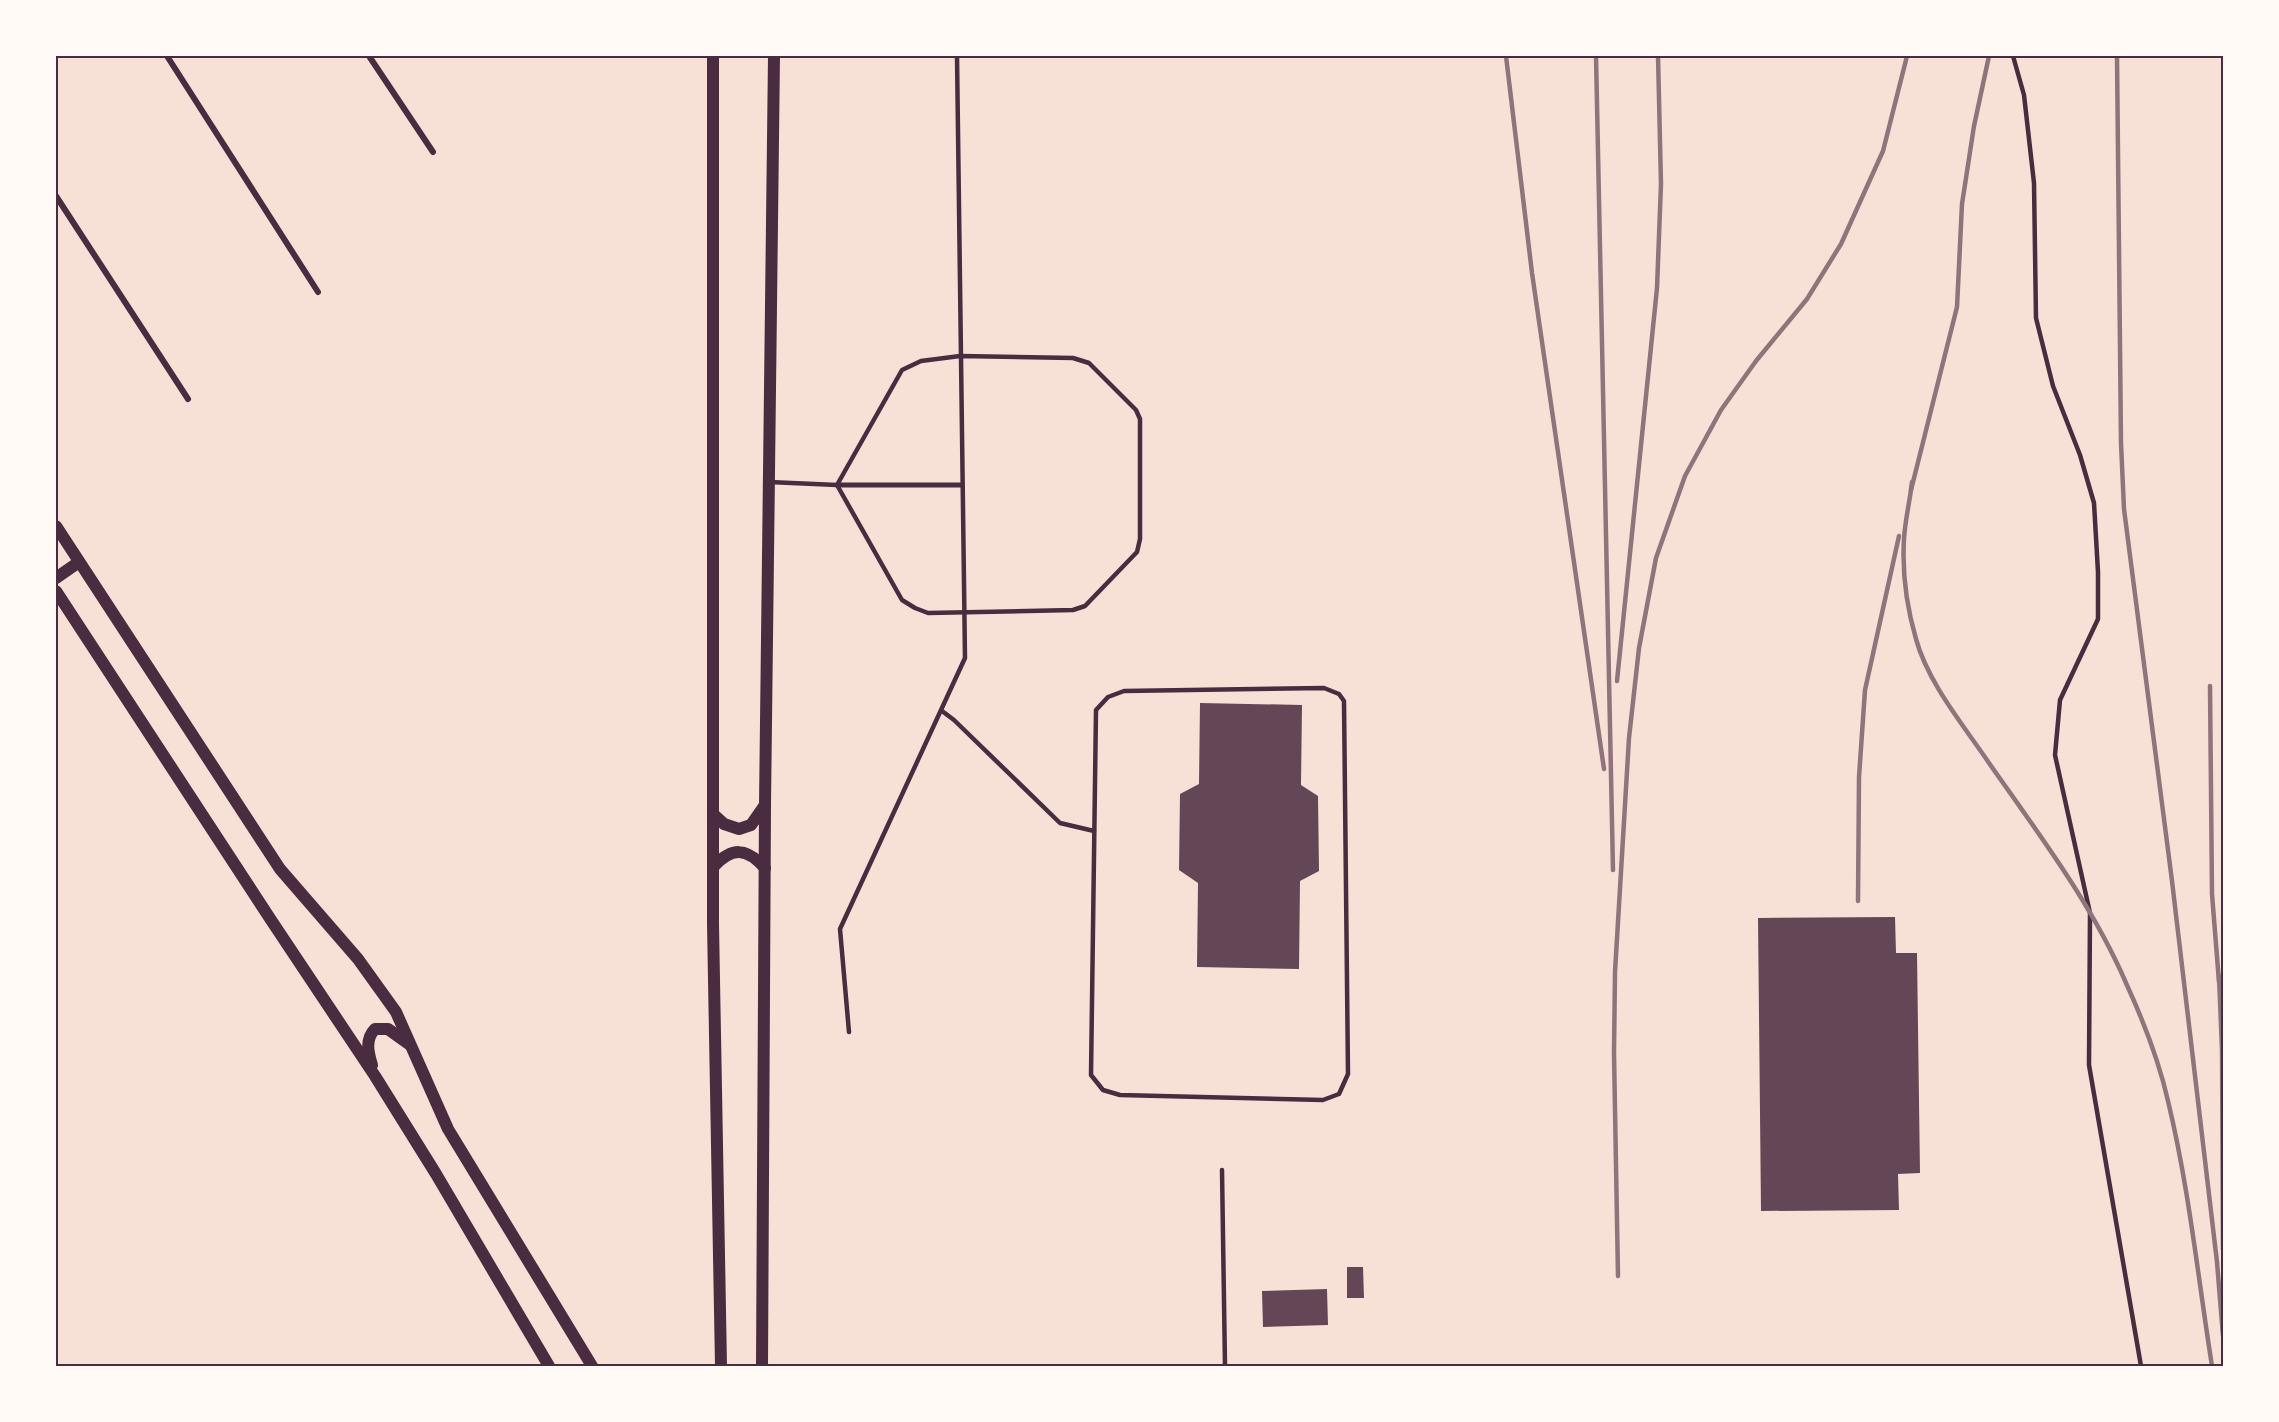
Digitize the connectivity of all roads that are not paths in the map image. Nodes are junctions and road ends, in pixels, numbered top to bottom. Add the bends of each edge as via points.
1 (167, 56) edge
2 (369, 56) edge
3 (713, 56) edge
4 (774, 56) edge
5 (957, 56) edge
6 (2013, 56) edge
7 (433, 152) dead end
8 (56, 196) edge
9 (318, 292) dead end
10 (960, 356) junction
11 (188, 399) dead end
12 (769, 482) junction
13 (837, 485) junction
14 (962, 485) junction
15 (56, 525) edge
16 (80, 562) junction
17 (56, 578) edge
18 (56, 591) edge
19 (965, 613) junction
20 (942, 711) junction
21 (765, 805) junction
22 (713, 814) junction
23 (1094, 831) junction
24 (713, 867) junction
25 (765, 867) junction
26 (849, 1032) dead end
27 (412, 1047) junction
28 (375, 1076) junction
29 (1221, 1170) dead end
30 (549, 1366) edge
31 (592, 1366) edge
32 (721, 1366) edge
33 (762, 1366) edge
34 (1225, 1366) edge
35 (2141, 1366) edge

1 - 9 street
2 - 7 street
3 - 22 main road
4 - 12 main road
5 - 10 lane
6 - 35 lane via 2024,95 2034,183 2036,318 2053,386 2094,503 2098,619 2060,700 2055,755 2090,913 2089,1065
8 - 11 street
10 - 13 lane via 921,361 902,370
10 - 14 lane
10 - 19 lane via 1073,358 1089,363 1136,410 1140,419 1137,552 1085,606 1073,610
12 - 13 lane
12 - 21 main road
13 - 14 street
13 - 19 lane via 902,600 928,613
14 - 19 lane
15 - 16 main road
16 - 17 main road
16 - 27 main road via 280,869 379,985
18 - 28 main road
19 - 20 lane via 965,658
20 - 23 lane via 1060,823
20 - 26 lane via 840,929
21 - 22 main road via 751,825 739,829 724,824
21 - 25 main road
22 - 24 main road
23 - 23 lane via 1091,1075 1102,1090 1120,1095 1323,1100 1339,1094 1348,1074 1344,701 1339,694 1324,688 1124,691 1108,697 1096,710
24 - 25 main road via 724,855 739,851 754,856
24 - 32 main road
25 - 33 main road
27 - 28 main road via 388,1029 375,1029 370,1034 368,1049
27 - 31 main road via 448,1129
28 - 30 main road
29 - 34 lane

